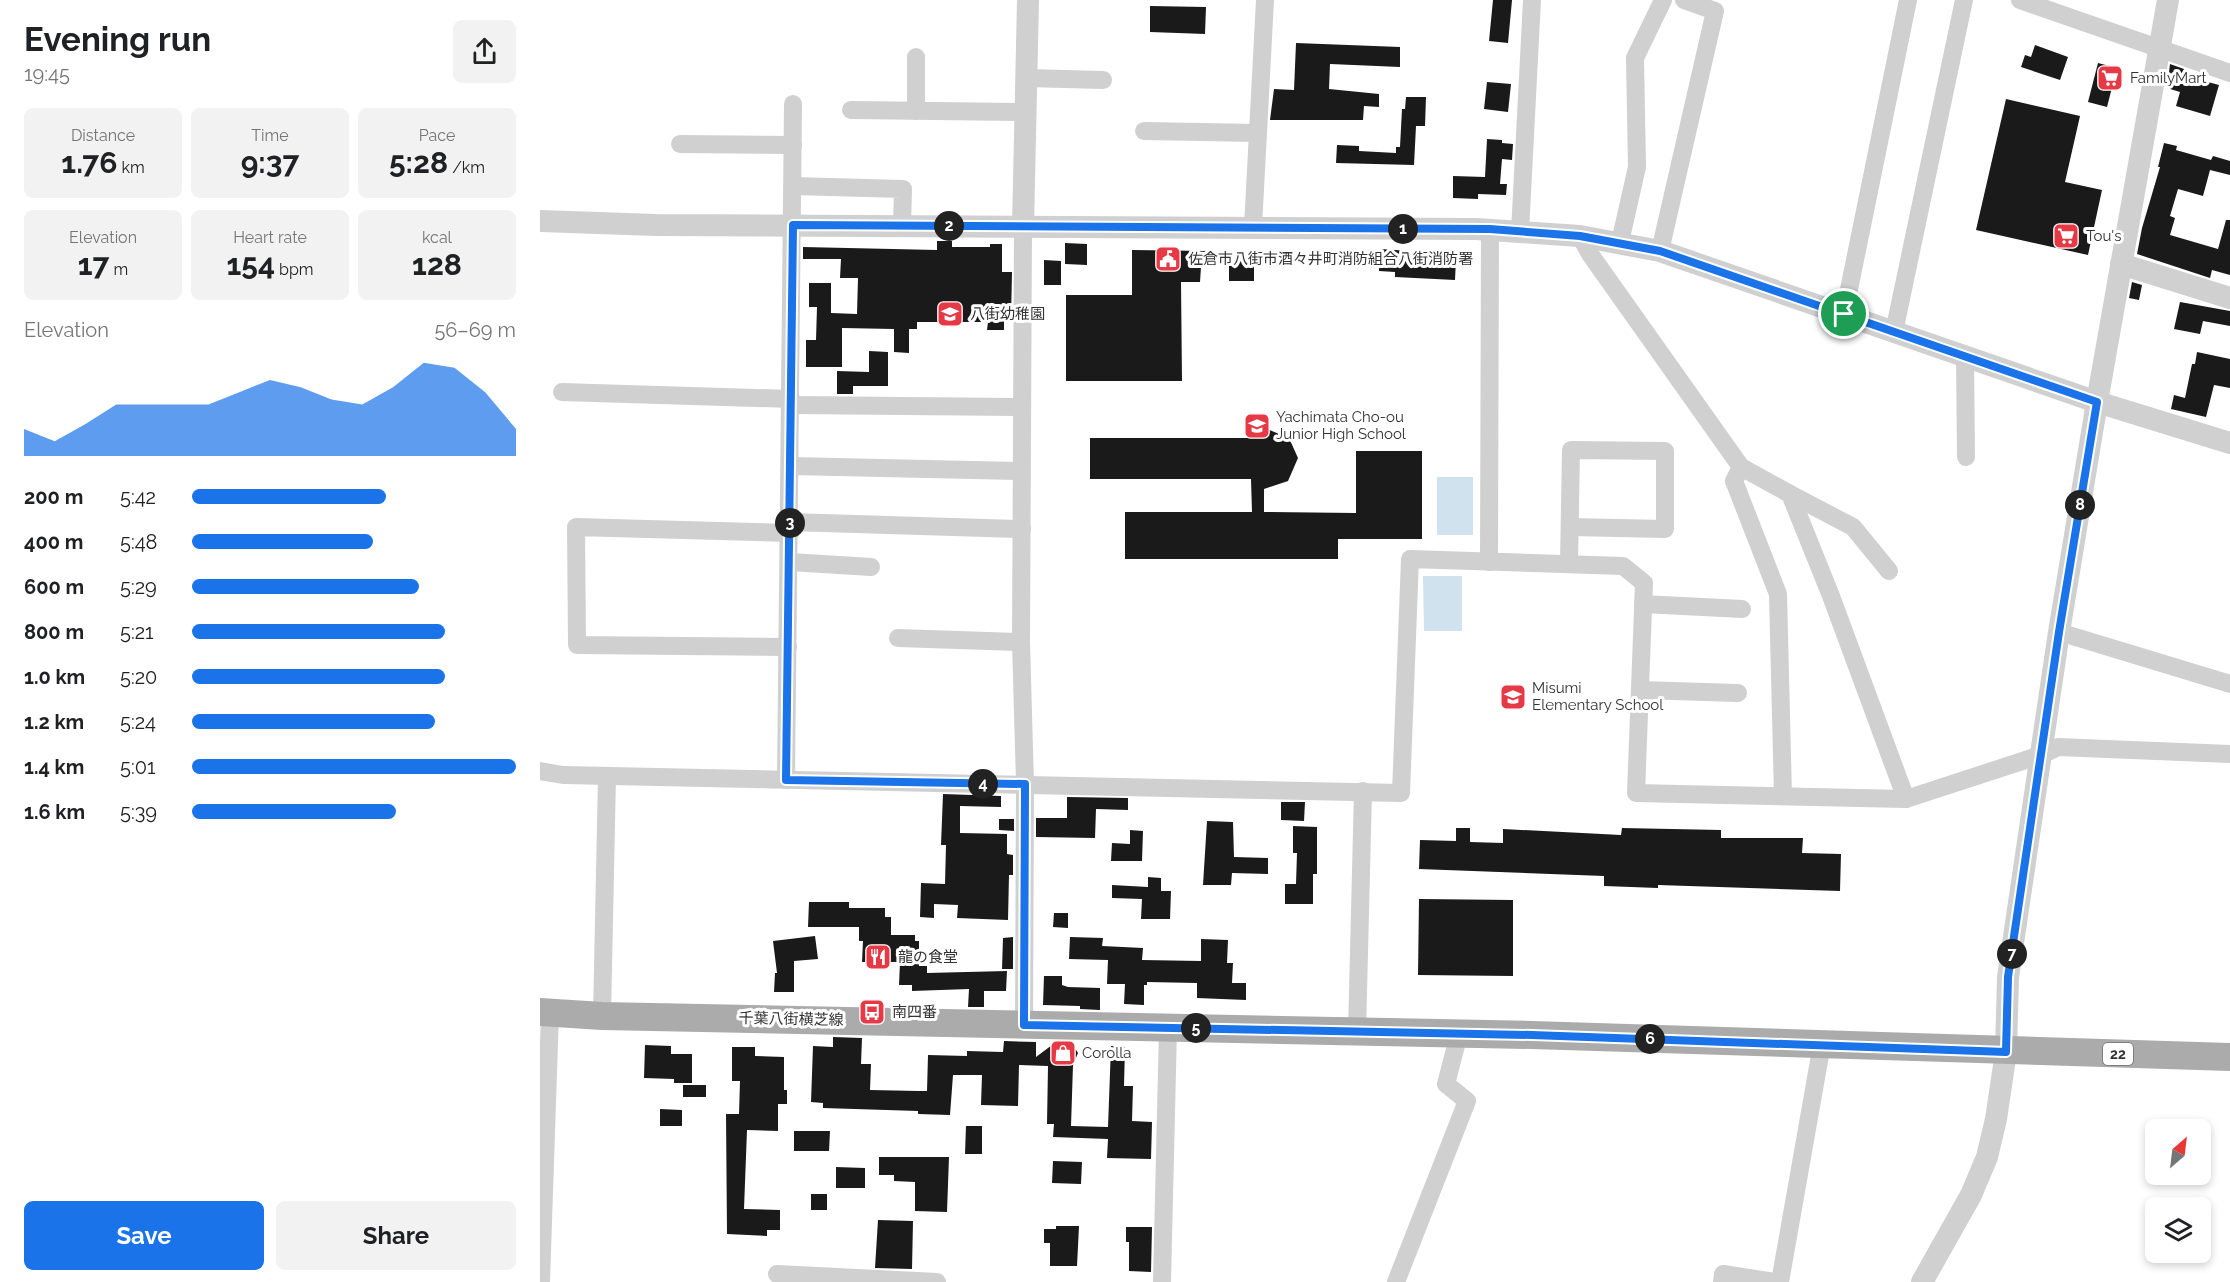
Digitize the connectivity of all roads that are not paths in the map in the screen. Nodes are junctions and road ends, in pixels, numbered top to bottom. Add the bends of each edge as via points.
1 (1028, 0) edge
2 (1265, 0) edge
3 (1532, 0) edge
4 (1663, 0) edge
5 (1908, 0) edge
6 (1964, 0) edge
7 (2020, 0) edge
8 (2168, 0) edge
9 (1692, 1) edge
10 (2158, 47) junction
11 (916, 57) dead end
12 (2230, 73) edge
13 (1026, 78) junction
14 (1103, 80) dead end
15 (793, 104) dead end
16 (851, 110) dead end
17 (916, 111) junction
18 (1026, 112) junction
19 (1144, 131) dead end
20 (1258, 133) junction
21 (680, 144) dead end
22 (793, 146) junction
23 (793, 186) junction
24 (540, 221) edge
25 (793, 225) junction
26 (902, 226) junction
27 (1023, 227) junction
28 (1253, 227) junction
29 (1490, 229) junction
30 (1520, 232) junction
31 (1580, 236) junction
32 (1620, 242) junction
33 (1660, 251) junction
34 (2121, 264) junction
35 (2230, 298) edge
36 (1844, 314) junction
37 (1894, 332) junction
38 (1965, 356) junction
39 (562, 392) dead end
40 (791, 402) junction
41 (2097, 402) junction
42 (1022, 407) junction
43 (2230, 443) edge
44 (1966, 457) dead end
45 (790, 466) junction
46 (1741, 467) junction
47 (1021, 471) junction
48 (1790, 494) junction
49 (790, 527) junction
50 (1569, 527) junction
51 (1022, 529) junction
52 (790, 562) junction
53 (1490, 562) junction
54 (1569, 564) junction
55 (871, 567) dead end
56 (1889, 571) dead end
57 (1643, 604) junction
58 (1742, 609) dead end
59 (2059, 632) junction
60 (898, 638) dead end
61 (1021, 642) junction
62 (788, 647) junction
63 (2230, 684) edge
64 (1640, 690) junction
65 (1738, 693) dead end
66 (2230, 754) edge
67 (2041, 755) junction
68 (540, 771) edge
69 (607, 776) junction
70 (786, 780) junction
71 (1025, 784) junction
72 (1363, 791) junction
73 (1783, 796) junction
74 (1906, 799) junction
75 (545, 1012) edge
76 (602, 1016) junction
77 (1024, 1025) junction
78 (1168, 1028) junction
79 (1357, 1033) junction
80 (1459, 1034) junction
81 (1822, 1044) junction
82 (2006, 1052) junction
83 (2230, 1057) edge
84 (540, 1255) edge
85 (777, 1274) dead end
86 (838, 1279) edge
87 (912, 1281) edge
88 (541, 1282) edge
89 (937, 1282) edge
90 (1162, 1282) edge
91 (1396, 1282) edge
92 (1722, 1282) edge
93 (1774, 1282) edge
94 (1780, 1282) edge
95 (1922, 1282) edge

1 - 13 street
2 - 20 street
3 - 30 street
4 - 32 street via 1635,58 1637,166
5 - 36 street
6 - 37 street
7 - 10 street
8 - 10 street
9 - 33 street via 1715,11
10 - 12 street
10 - 34 street
11 - 17 street
13 - 14 street
13 - 18 street
15 - 22 street
16 - 17 street
17 - 18 street
18 - 27 street
19 - 20 street
20 - 28 street
21 - 22 street
22 - 23 street
23 - 25 street
23 - 26 street via 903,189
24 - 25 street
25 - 26 street
25 - 40 street
26 - 27 street
27 - 28 street
27 - 42 street
28 - 29 street
29 - 30 street
29 - 53 street
30 - 31 street
31 - 32 street
31 - 46 street
32 - 33 street
33 - 36 street
34 - 35 street
34 - 41 street
36 - 37 street
37 - 38 street
38 - 41 street
38 - 44 street
39 - 40 street
40 - 42 street
40 - 45 street
41 - 43 street
41 - 59 street
42 - 47 street
45 - 47 street
45 - 49 street
46 - 48 street
46 - 73 street via 1734,481 1778,594
47 - 51 street
48 - 56 street via 1852,527
48 - 74 street
49 - 51 street
49 - 52 street
49 - 62 street via 576,527 577,645
50 - 50 street via 1571,450 1665,452 1665,529
50 - 54 street
51 - 61 street
52 - 55 street
52 - 62 street
53 - 54 street
53 - 72 street via 1410,559 1401,793
54 - 57 street via 1623,566 1644,583
57 - 58 street
57 - 64 street
59 - 63 street
59 - 67 street
60 - 61 street
61 - 71 street
62 - 70 street
64 - 65 street
64 - 73 street via 1636,793
66 - 67 street via 2058,747
67 - 74 street
67 - 82 street via 2008,977
68 - 69 street
69 - 70 street
69 - 76 street
70 - 71 street
71 - 72 street
71 - 77 street
72 - 79 street
73 - 74 street
75 - 76 main road, 千葉八街横芝線 / 22
75 - 84 street
76 - 77 main road, 千葉八街横芝線 / 22
77 - 78 main road, 千葉八街横芝線 / 22
78 - 79 main road, 千葉八街横芝線 / 22
78 - 90 street
79 - 80 main road, 千葉八街横芝線 / 22
80 - 81 main road, 千葉八街横芝線 / 22
80 - 91 street via 1446,1084 1467,1101
81 - 82 main road, 千葉八街横芝線 / 22
81 - 94 street
82 - 83 main road, 千葉八街横芝線 / 22
82 - 95 street via 1987,1156 1971,1195
84 - 88 street
85 - 86 street
86 - 87 street
87 - 89 street
92 - 93 street via 1723,1274

